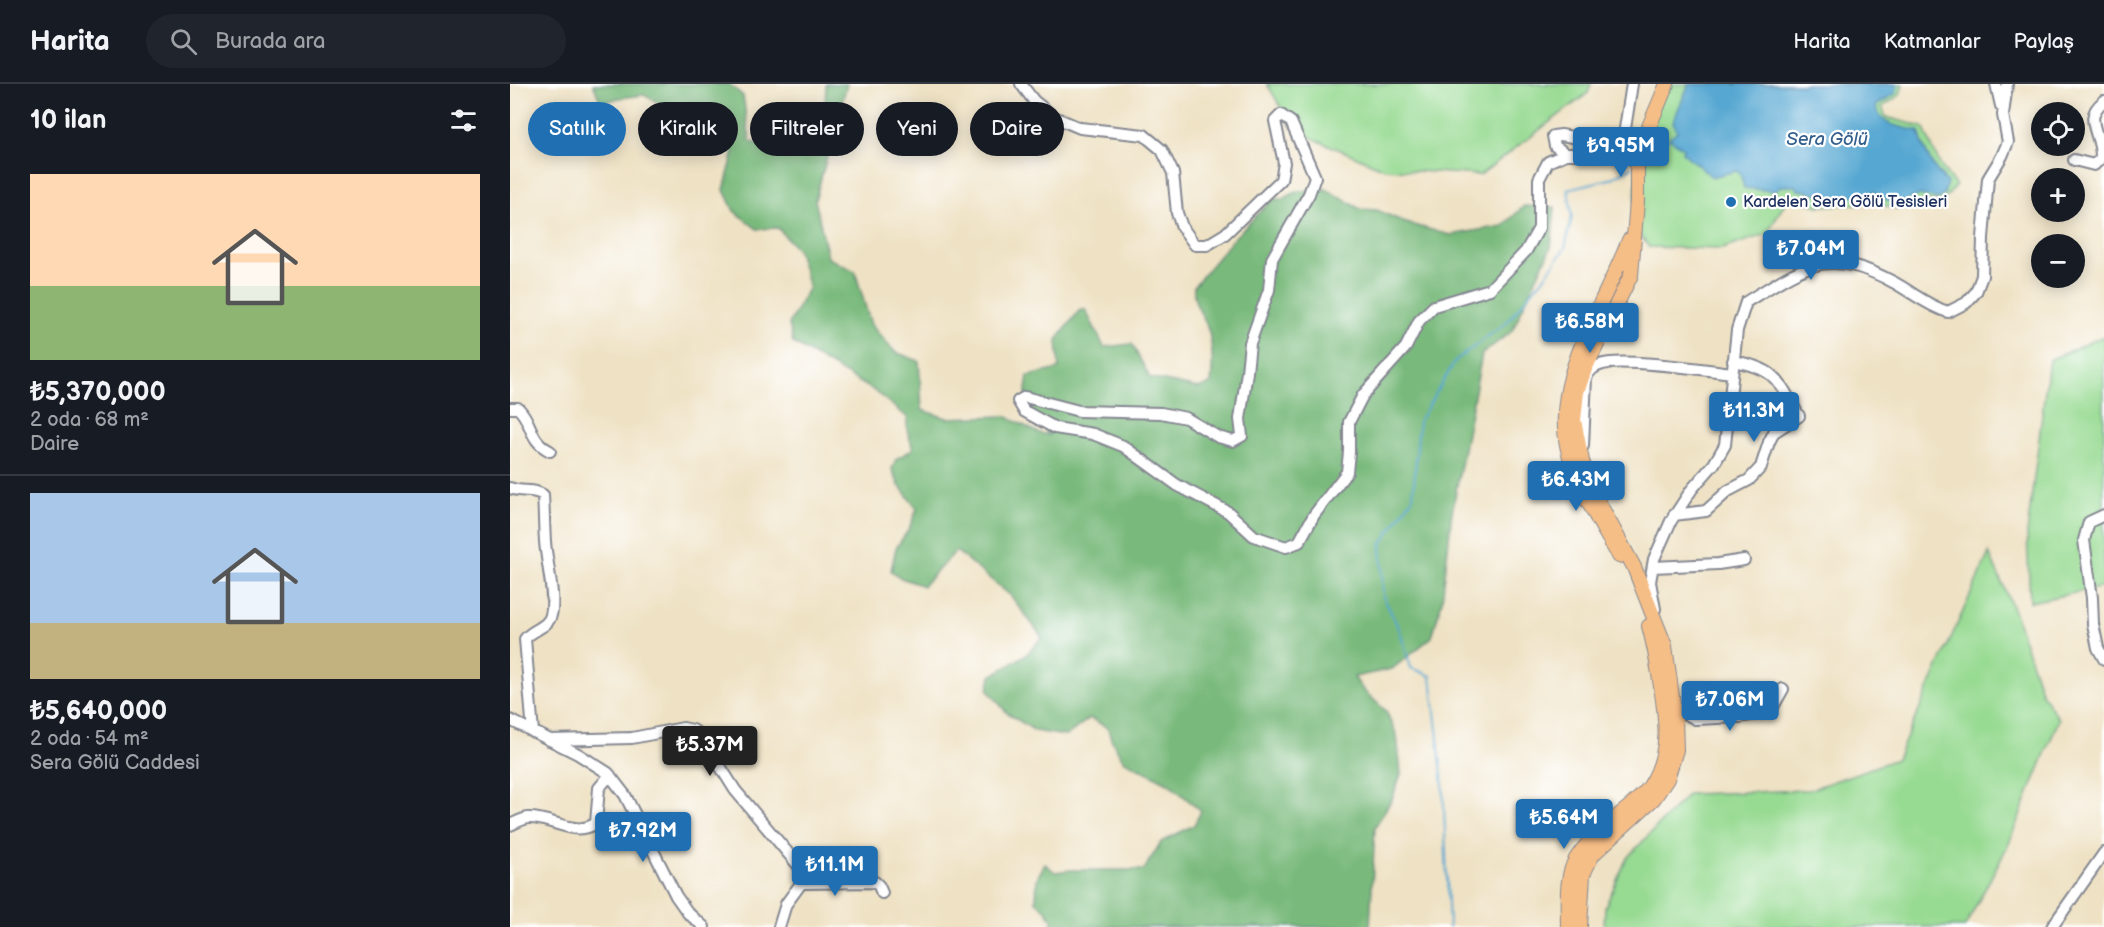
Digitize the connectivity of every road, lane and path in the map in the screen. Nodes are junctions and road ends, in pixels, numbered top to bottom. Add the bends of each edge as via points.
1 (1632, 84) edge
2 (1667, 84) edge
3 (1996, 84) edge
4 (2007, 84) edge
5 (1027, 86) edge
6 (2104, 100) edge
7 (2003, 115) junction
8 (1578, 138) dead end
9 (1642, 141) junction
10 (1621, 153) junction
11 (1566, 154) junction
12 (2074, 160) dead end
13 (1634, 227) junction
14 (1733, 361) junction
15 (1732, 373) junction
16 (510, 408) edge
17 (550, 451) dead end
18 (1582, 461) junction
19 (510, 488) edge
20 (1582, 491) junction
21 (1674, 515) junction
22 (2104, 515) edge
23 (1744, 560) dead end
24 (1653, 567) junction
25 (1657, 624) junction
26 (1653, 641) junction
27 (2104, 658) edge
28 (1783, 689) dead end
29 (1669, 704) junction
30 (510, 721) edge
31 (533, 732) junction
32 (549, 740) junction
33 (610, 775) junction
34 (510, 825) edge
35 (2104, 853) edge
36 (802, 883) junction
37 (882, 893) dead end
38 (697, 925) edge
39 (779, 927) edge
40 (1568, 927) edge
41 (1580, 927) edge
42 (2052, 927) edge

1 - 10 street
2 - 9 main road
3 - 7 street
4 - 7 street
5 - 11 street via 1034,101 1054,117 1080,128 1144,135 1162,150 1173,173 1177,213 1195,245 1207,246 1225,234 1281,180 1284,163 1275,121 1281,115 1291,122 1315,177 1272,259 1269,290 1250,343 1240,419 1242,436 1233,441 1186,418 1161,413 1078,411 1025,397 1018,401 1024,411 1055,428 1093,434 1123,446 1177,484 1228,512 1254,536 1286,547 1299,542 1347,472 1349,422 1363,395 1406,347 1419,321 1434,306 1490,290 1526,251 1539,228 1539,179 1548,162
6 - 12 street via 2094,110 2093,119 2101,158 2094,165
7 - 14 street via 2007,142 1988,179 1982,276 1966,303 1948,312 1863,267 1836,261 1811,265 1746,302
8 - 11 street via 1553,136 1555,146
9 - 10 street
9 - 13 main road via 1636,155
10 - 11 street
13 - 18 main road via 1631,274 1577,392 1574,420
13 - 20 main road via 1586,334 1564,412 1569,456
14 - 15 street
14 - 21 street via 1770,373 1799,416 1774,432 1761,466 1749,480 1728,491 1706,511
15 - 18 street via 1636,363 1607,363 1591,369 1586,377
15 - 21 street via 1725,445
16 - 17 street via 523,412 536,442
18 - 20 street
18 - 25 main road
19 - 31 street via 519,492 536,490 543,495 552,600 551,616 525,639
20 - 26 main road via 1625,566
21 - 24 street
22 - 27 street via 2089,522 2084,540 2093,624
23 - 24 street
24 - 25 street via 1650,582
25 - 26 street
25 - 29 main road via 1665,646
26 - 29 main road
28 - 29 street via 1774,705 1763,713 1739,717 1695,719
29 - 40 main road via 1659,769 1649,788 1599,831 1575,860 1569,884
29 - 41 main road via 1676,750 1667,779 1654,798 1593,854 1583,874
30 - 31 street
31 - 32 street
32 - 33 street
32 - 36 street via 632,738 683,728 693,730 735,790 803,871
33 - 34 street via 599,788 596,824 588,830 526,818
33 - 38 street via 625,795 676,896
35 - 42 street
36 - 37 street via 875,882
36 - 39 street via 786,904

